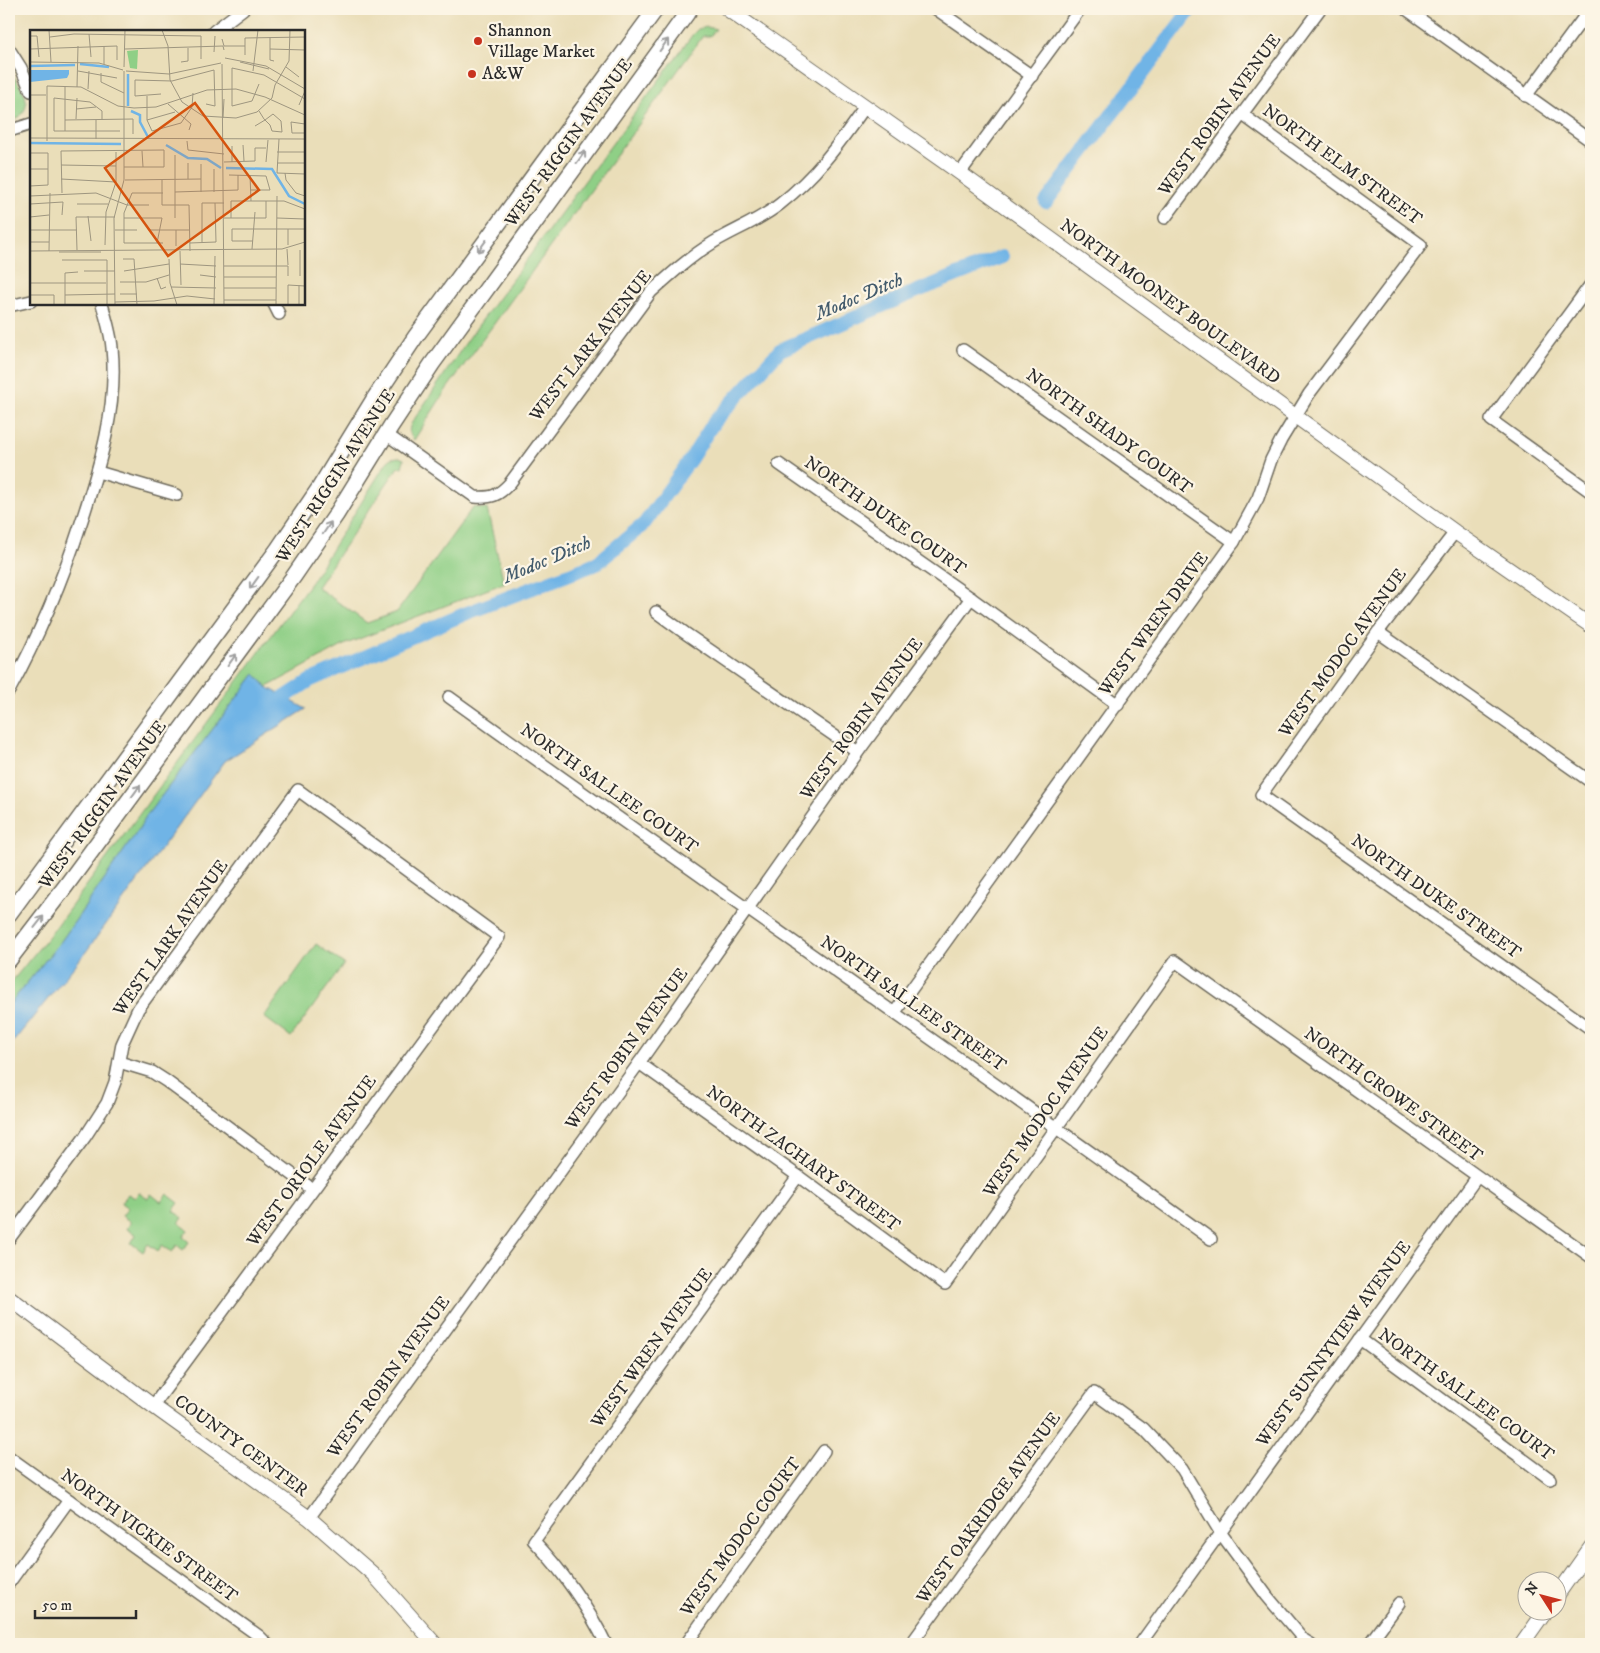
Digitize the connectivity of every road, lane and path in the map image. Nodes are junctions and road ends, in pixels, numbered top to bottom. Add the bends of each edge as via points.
1 (243, 9) edge
2 (656, 9) edge
3 (690, 9) edge
4 (727, 9) edge
5 (936, 9) edge
6 (1080, 9) edge
7 (1320, 9) edge
8 (1406, 9) edge
9 (1590, 9) edge
10 (215, 30) edge
11 (9, 49) edge
12 (1032, 76) junction
13 (30, 89) edge
14 (1526, 96) junction
15 (865, 107) junction
16 (1242, 114) junction
17 (30, 124) edge
18 (9, 131) edge
19 (1591, 141) edge
20 (960, 173) junction
21 (1166, 218) dead end
22 (1421, 245) joint
23 (1591, 284) edge
24 (30, 301) edge
25 (102, 305) edge
26 (9, 306) edge
27 (963, 350) dead end
28 (1295, 415) junction
29 (386, 434) junction
30 (779, 464) dead end
31 (98, 472) junction
32 (1591, 492) edge
33 (177, 495) dead end
34 (1455, 532) junction
35 (1234, 542) junction
36 (971, 598) junction
37 (656, 612) dead end
38 (1591, 626) edge
39 (1378, 632) junction
40 (9, 691) edge
41 (449, 697) dead end
42 (1118, 705) junction
43 (858, 752) junction
44 (1591, 782) edge
45 (1261, 795) joint
46 (748, 910) junction
47 (9, 914) edge
48 (499, 937) joint
49 (9, 960) edge
50 (1175, 961) joint
51 (895, 1012) junction
52 (1591, 1028) edge
53 (119, 1062) junction
54 (639, 1063) junction
55 (1057, 1127) junction
56 (798, 1176) junction
57 (1476, 1177) junction
58 (312, 1189) junction
59 (1211, 1239) dead end
60 (9, 1240) edge
61 (1591, 1257) edge
62 (945, 1284) joint
63 (9, 1298) edge
64 (1360, 1339) junction
65 (153, 1406) junction
66 (824, 1451) dead end
67 (9, 1457) edge
68 (1550, 1479) dead end
69 (69, 1500) junction
70 (309, 1518) junction
71 (1220, 1532) junction
72 (1591, 1547) edge
73 (1568, 1580) edge
74 (9, 1583) edge
75 (1399, 1603) dead end
76 (1539, 1620) edge
77 (259, 1642) edge
78 (434, 1644) edge
79 (606, 1644) edge
80 (686, 1644) edge
81 (912, 1644) edge
82 (1140, 1644) edge
83 (1311, 1644) edge
84 (1369, 1644) edge
85 (1522, 1644) edge

1 - 10 street
2 -> 47 main road, WEST RIGGIN AVENUE via 416,336 278,549
29 -> 3 main road, WEST RIGGIN AVENUE via 440,352
4 - 15 street, NORTH MOONEY BOULEVARD
5 - 12 street
6 - 12 street
7 - 16 street, WEST ROBIN AVENUE
8 - 14 street
9 - 14 street
11 - 13 street
12 - 20 street
14 - 19 street
15 - 20 street, NORTH MOONEY BOULEVARD
15 - 29 street, WEST LARK AVENUE via 813,176 765,215 695,255 651,292 500,494 475,497
16 - 21 street, WEST ROBIN AVENUE
16 - 22 street, NORTH ELM STREET
17 - 18 street
20 - 28 street, NORTH MOONEY BOULEVARD
22 - 28 street, WEST WREN DRIVE
23 - 32 street via 1491,420
24 - 26 street
25 - 31 street via 112,348 112,392
27 - 35 street, NORTH SHADY COURT
28 - 34 street, NORTH MOONEY BOULEVARD
28 - 35 street, WEST WREN DRIVE via 1271,460 1258,498
49 -> 29 main road, WEST RIGGIN AVENUE via 294,576
30 - 36 street, NORTH DUKE COURT
31 - 33 street
31 - 40 street via 64,574
34 - 38 street, NORTH MOONEY BOULEVARD
34 - 39 street, WEST MODOC AVENUE
35 - 42 street, WEST WREN DRIVE
36 - 42 street
36 - 43 street, WEST ROBIN AVENUE
37 - 43 street
39 - 44 street
39 - 45 street, WEST MODOC AVENUE
41 - 46 street, NORTH SALLEE COURT
42 - 51 street, WEST WREN DRIVE
43 - 46 street, WEST ROBIN AVENUE
45 - 52 street, NORTH DUKE STREET
46 - 51 street, NORTH SALLEE STREET
46 - 54 street, WEST ROBIN AVENUE
48 - 53 street, WEST LARK AVENUE via 298,790 138,1009 122,1044
48 - 58 street, WEST ORIOLE AVENUE
50 - 55 street, WEST MODOC AVENUE
50 - 57 street, NORTH CROWE STREET
51 - 55 street, NORTH SALLEE STREET
53 - 58 street via 152,1072 166,1081
53 - 60 street, WEST LARK AVENUE via 108,1103
54 - 56 street, NORTH ZACHARY STREET
54 - 70 street, WEST ROBIN AVENUE
55 - 59 street
55 - 62 street, WEST MODOC AVENUE
56 - 62 street, NORTH ZACHARY STREET
56 - 79 street, WEST WREN AVENUE via 534,1541 549,1556 583,1604
57 - 61 street, NORTH CROWE STREET
57 - 64 street, WEST SUNNYVIEW AVENUE
58 - 65 street, WEST ORIOLE AVENUE
63 - 65 street, COUNTY CENTER
64 - 68 street, NORTH SALLEE COURT
64 - 71 street, WEST SUNNYVIEW AVENUE
65 - 70 street, COUNTY CENTER
66 - 80 street, WEST MODOC COURT
67 - 69 street, NORTH VICKIE STREET
69 - 74 street
69 - 77 street, NORTH VICKIE STREET
70 - 78 street, COUNTY CENTER via 374,1574
71 - 81 street, WEST OAKRIDGE AVENUE via 1182,1469 1144,1428 1094,1393
71 - 82 street, WEST SUNNYVIEW AVENUE
71 - 83 street via 1267,1596
72 - 73 street
75 - 84 street
76 - 85 street

